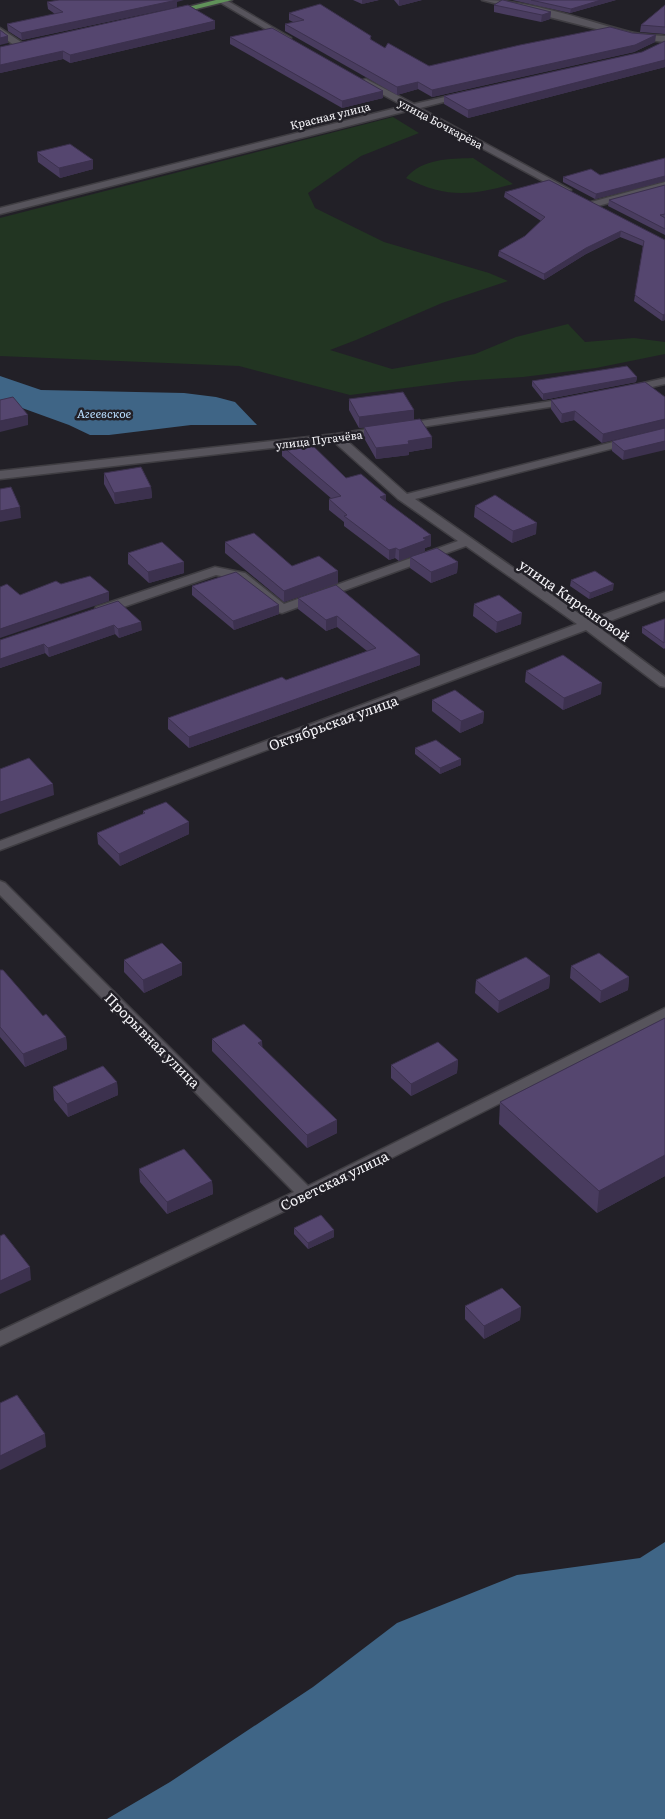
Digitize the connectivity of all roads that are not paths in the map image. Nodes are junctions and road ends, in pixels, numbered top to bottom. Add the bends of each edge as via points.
1 (223, 0) edge
2 (486, 0) edge
3 (165, 14) edge
4 (0, 31) edge
5 (665, 39) edge
6 (31, 44) edge
7 (299, 44) edge
8 (21, 46) junction
9 (7, 49) edge
10 (358, 78) edge
11 (477, 91) edge
12 (409, 107) junction
13 (665, 185) edge
14 (0, 211) edge
15 (665, 381) edge
16 (618, 392) edge
17 (580, 400) edge
18 (665, 432) edge
19 (336, 438) junction
20 (0, 475) edge
21 (406, 498) junction
22 (466, 542) junction
23 (665, 596) edge
24 (93, 612) edge
25 (588, 626) junction
26 (665, 683) edge
27 (0, 846) edge
28 (0, 886) edge
29 (665, 1013) edge
30 (306, 1194) junction
31 (0, 1339) edge

1 - 3 main road
1 - 7 street
2 - 5 street via 632,35
4 - 8 street
6 - 8 main road
8 - 9 main road
10 - 12 street, улица Бочкарёва
11 - 12 street, Красная улица
12 - 13 street, улица Бочкарёва via 590,202
12 - 14 street, Красная улица
15 - 16 street
17 - 19 street, улица Пугачёва
18 - 21 street
19 - 20 street, улица Пугачёва
19 - 21 street, улица Кирсановой
21 - 22 street, улица Кирсановой
22 - 24 street via 282,609 241,576 215,571
22 - 25 street, улица Кирсановой
23 - 25 street, Октябрьская улица
25 - 26 street, улица Кирсановой
25 - 27 street, Октябрьская улица
28 - 30 street, Прорывная улица
29 - 30 street, Советская улица
30 - 31 street, Советская улица

